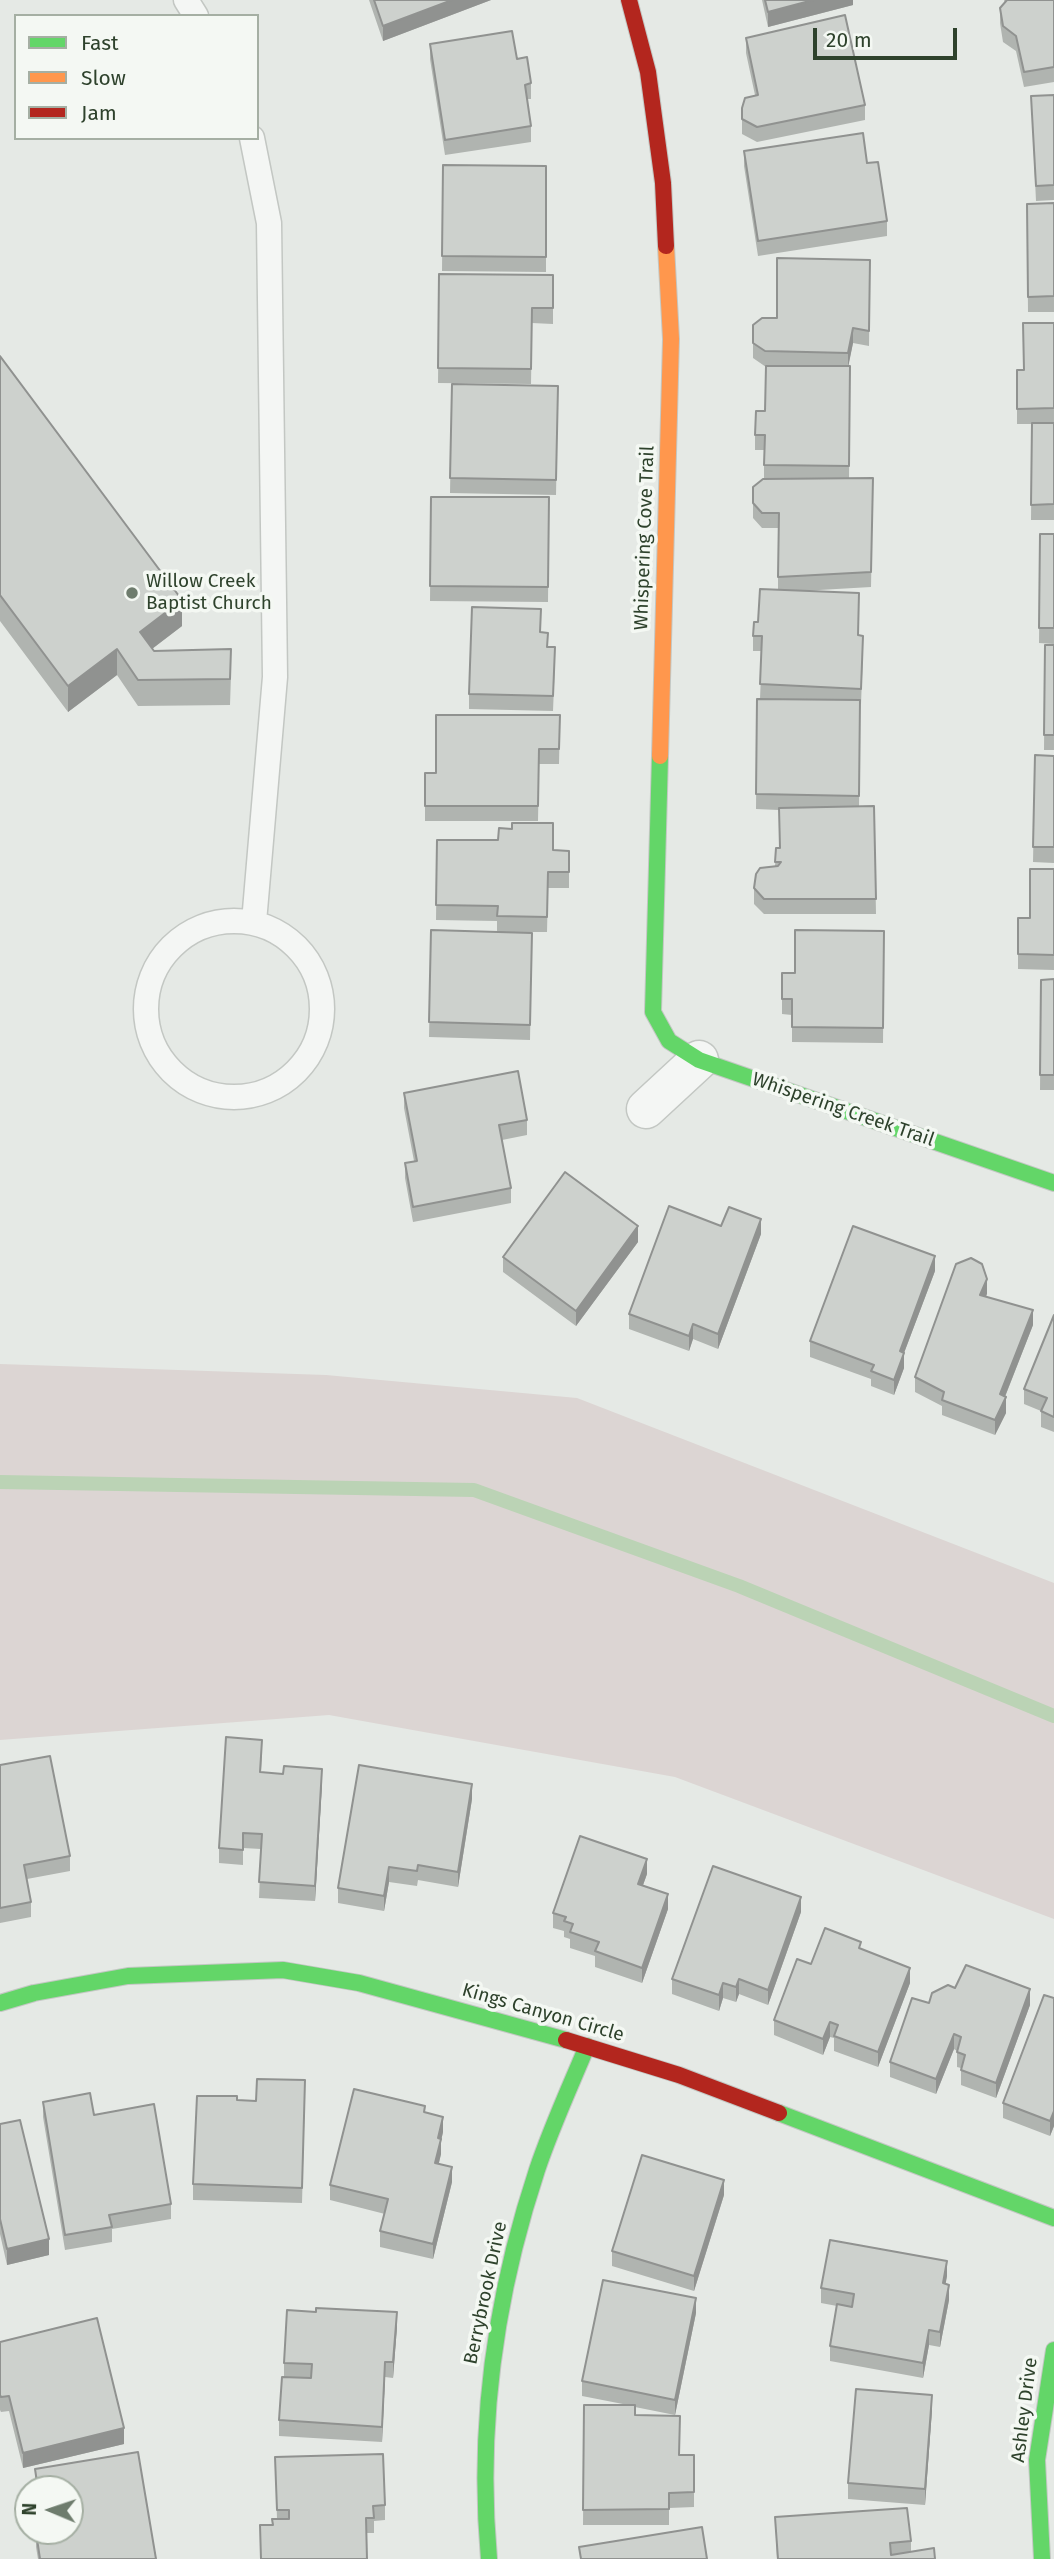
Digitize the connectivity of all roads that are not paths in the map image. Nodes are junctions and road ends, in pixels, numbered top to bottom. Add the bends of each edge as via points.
1 (629, 0) edge
2 (252, 140) edge
3 (254, 922) junction
4 (699, 1060) junction
5 (646, 1108) dead end
6 (1054, 1183) edge
7 (0, 2003) edge
8 (587, 2046) junction
9 (1054, 2218) edge
10 (1054, 2350) edge
11 (489, 2559) edge
12 (1042, 2559) edge

1 - 4 street, Whispering Cove Trail via 648,72 663,183 671,339 653,1013 669,1041
2 - 3 lane via 269,223 275,677
3 - 3 lane via 229,919 192,930 167,949 156,965 144,1009 150,1039 164,1065 182,1082 210,1096 247,1098 276,1088 304,1065 322,1024 321,991 301,950 276,930
4 - 5 street
4 - 6 street, Whispering Creek Trail
7 - 8 street, Kings Canyon Circle via 128,1976 283,1970 359,1983
8 - 9 street, Kings Canyon Circle via 679,2075
8 - 11 street, Berrybrook Drive via 537,2169 509,2267 490,2374 484,2464
10 - 12 street, Ashley Drive via 1037,2460

